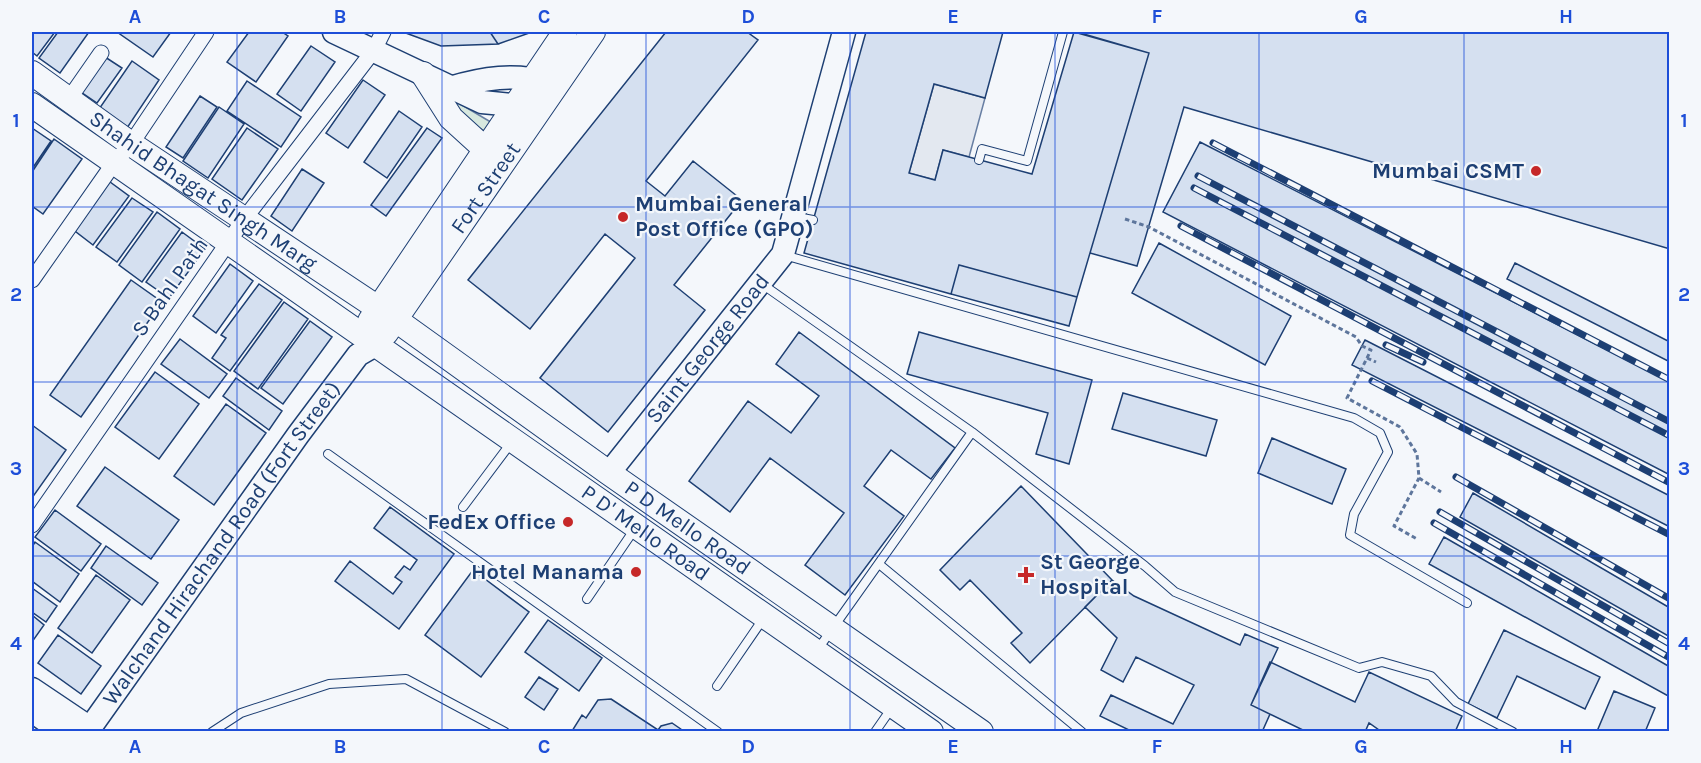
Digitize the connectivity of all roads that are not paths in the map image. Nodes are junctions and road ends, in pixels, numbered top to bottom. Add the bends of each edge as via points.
1 (206, 32) edge
2 (334, 32) edge
3 (566, 32) edge
4 (593, 32) edge
5 (844, 32) edge
6 (1063, 32) edge
7 (378, 41) edge
8 (101, 53) dead end
9 (32, 73) edge
10 (423, 74) junction
11 (545, 82) junction
12 (450, 88) junction
13 (69, 99) junction
14 (32, 105) edge
15 (529, 107) junction
16 (131, 144) junction
17 (485, 149) junction
18 (979, 160) dead end
19 (114, 163) junction
20 (245, 218) junction
21 (229, 241) junction
22 (783, 254) junction
23 (32, 280) edge
24 (762, 283) junction
25 (387, 314) junction
26 (366, 344) junction
27 (972, 432) junction
28 (514, 440) junction
29 (328, 454) dead end
30 (609, 473) junction
31 (463, 507) dead end
32 (32, 525) edge
33 (637, 527) junction
34 (879, 564) junction
35 (587, 599) dead end
36 (1467, 603) dead end
37 (764, 617) junction
38 (834, 628) junction
39 (816, 652) junction
40 (717, 686) dead end
41 (32, 689) edge
42 (893, 705) junction
43 (32, 711) edge
44 (87, 730) edge
45 (62, 732) edge
46 (212, 732) edge
47 (505, 732) edge
48 (718, 732) edge
49 (875, 732) edge
50 (931, 732) edge
51 (981, 732) edge
52 (1082, 732) edge
53 (1513, 732) edge

1 - 16 street
2 - 7 main road
3 - 11 main road, Fort Street
4 - 11 main road, Fort Street
5 - 22 main road, Saint George Road via 804,218
6 - 18 lane via 1026,161 982,149
7 - 10 main road
7 - 20 street, S Bahl Path
8 - 13 street
9 - 13 main road, Shahid Bhagat Singh Marg
10 - 12 main road
10 - 17 main road via 451,118
11 - 12 main road via 486,77
11 - 15 main road, Fort Street
12 - 15 main road via 482,102
13 - 16 main road, Shahid Bhagat Singh Marg
14 - 19 main road, Shahid Bhagat Singh Marg
15 - 17 main road, Fort Street
15 - 25 main road, Fort Street
16 - 19 street
16 - 20 main road, Shahid Bhagat Singh Marg
17 - 25 main road, Fort Street
19 - 21 main road, Shahid Bhagat Singh Marg
19 - 23 street
20 - 21 street, S Bahl Path
20 - 25 main road, Shahid Bhagat Singh Marg
21 - 26 main road, Shahid Bhagat Singh Marg
21 - 32 street, S Bahl Path
22 - 24 main road, Saint George Road
22 - 36 lane via 1354,418 1380,433 1388,452 1354,514 1350,535
24 - 27 lane
24 - 30 main road, Saint George Road
25 - 26 main road, Fort Street
25 - 30 main road, P D Mello Road
26 - 28 main road, P D' Mello Road
26 - 44 main road, Walchand Hirachand Road (Fort Street)
27 - 34 lane
27 - 53 lane via 1175,592 1359,668 1382,662 1431,676 1456,702
28 - 31 lane
28 - 33 main road, P D' Mello Road
29 - 48 lane
30 - 38 main road, P D Mello Road
33 - 35 lane
33 - 37 main road, P D' Mello Road
34 - 38 lane
34 - 52 lane
37 - 39 main road, P D' Mello Road
37 - 40 lane
38 - 39 lane
38 - 51 main road, P D Mello Road
39 - 42 main road, P D' Mello Road
41 - 44 main road
42 - 49 lane
42 - 50 main road, P D' Mello Road
43 - 45 main road
46 - 47 lane via 241,713 328,684 406,680

